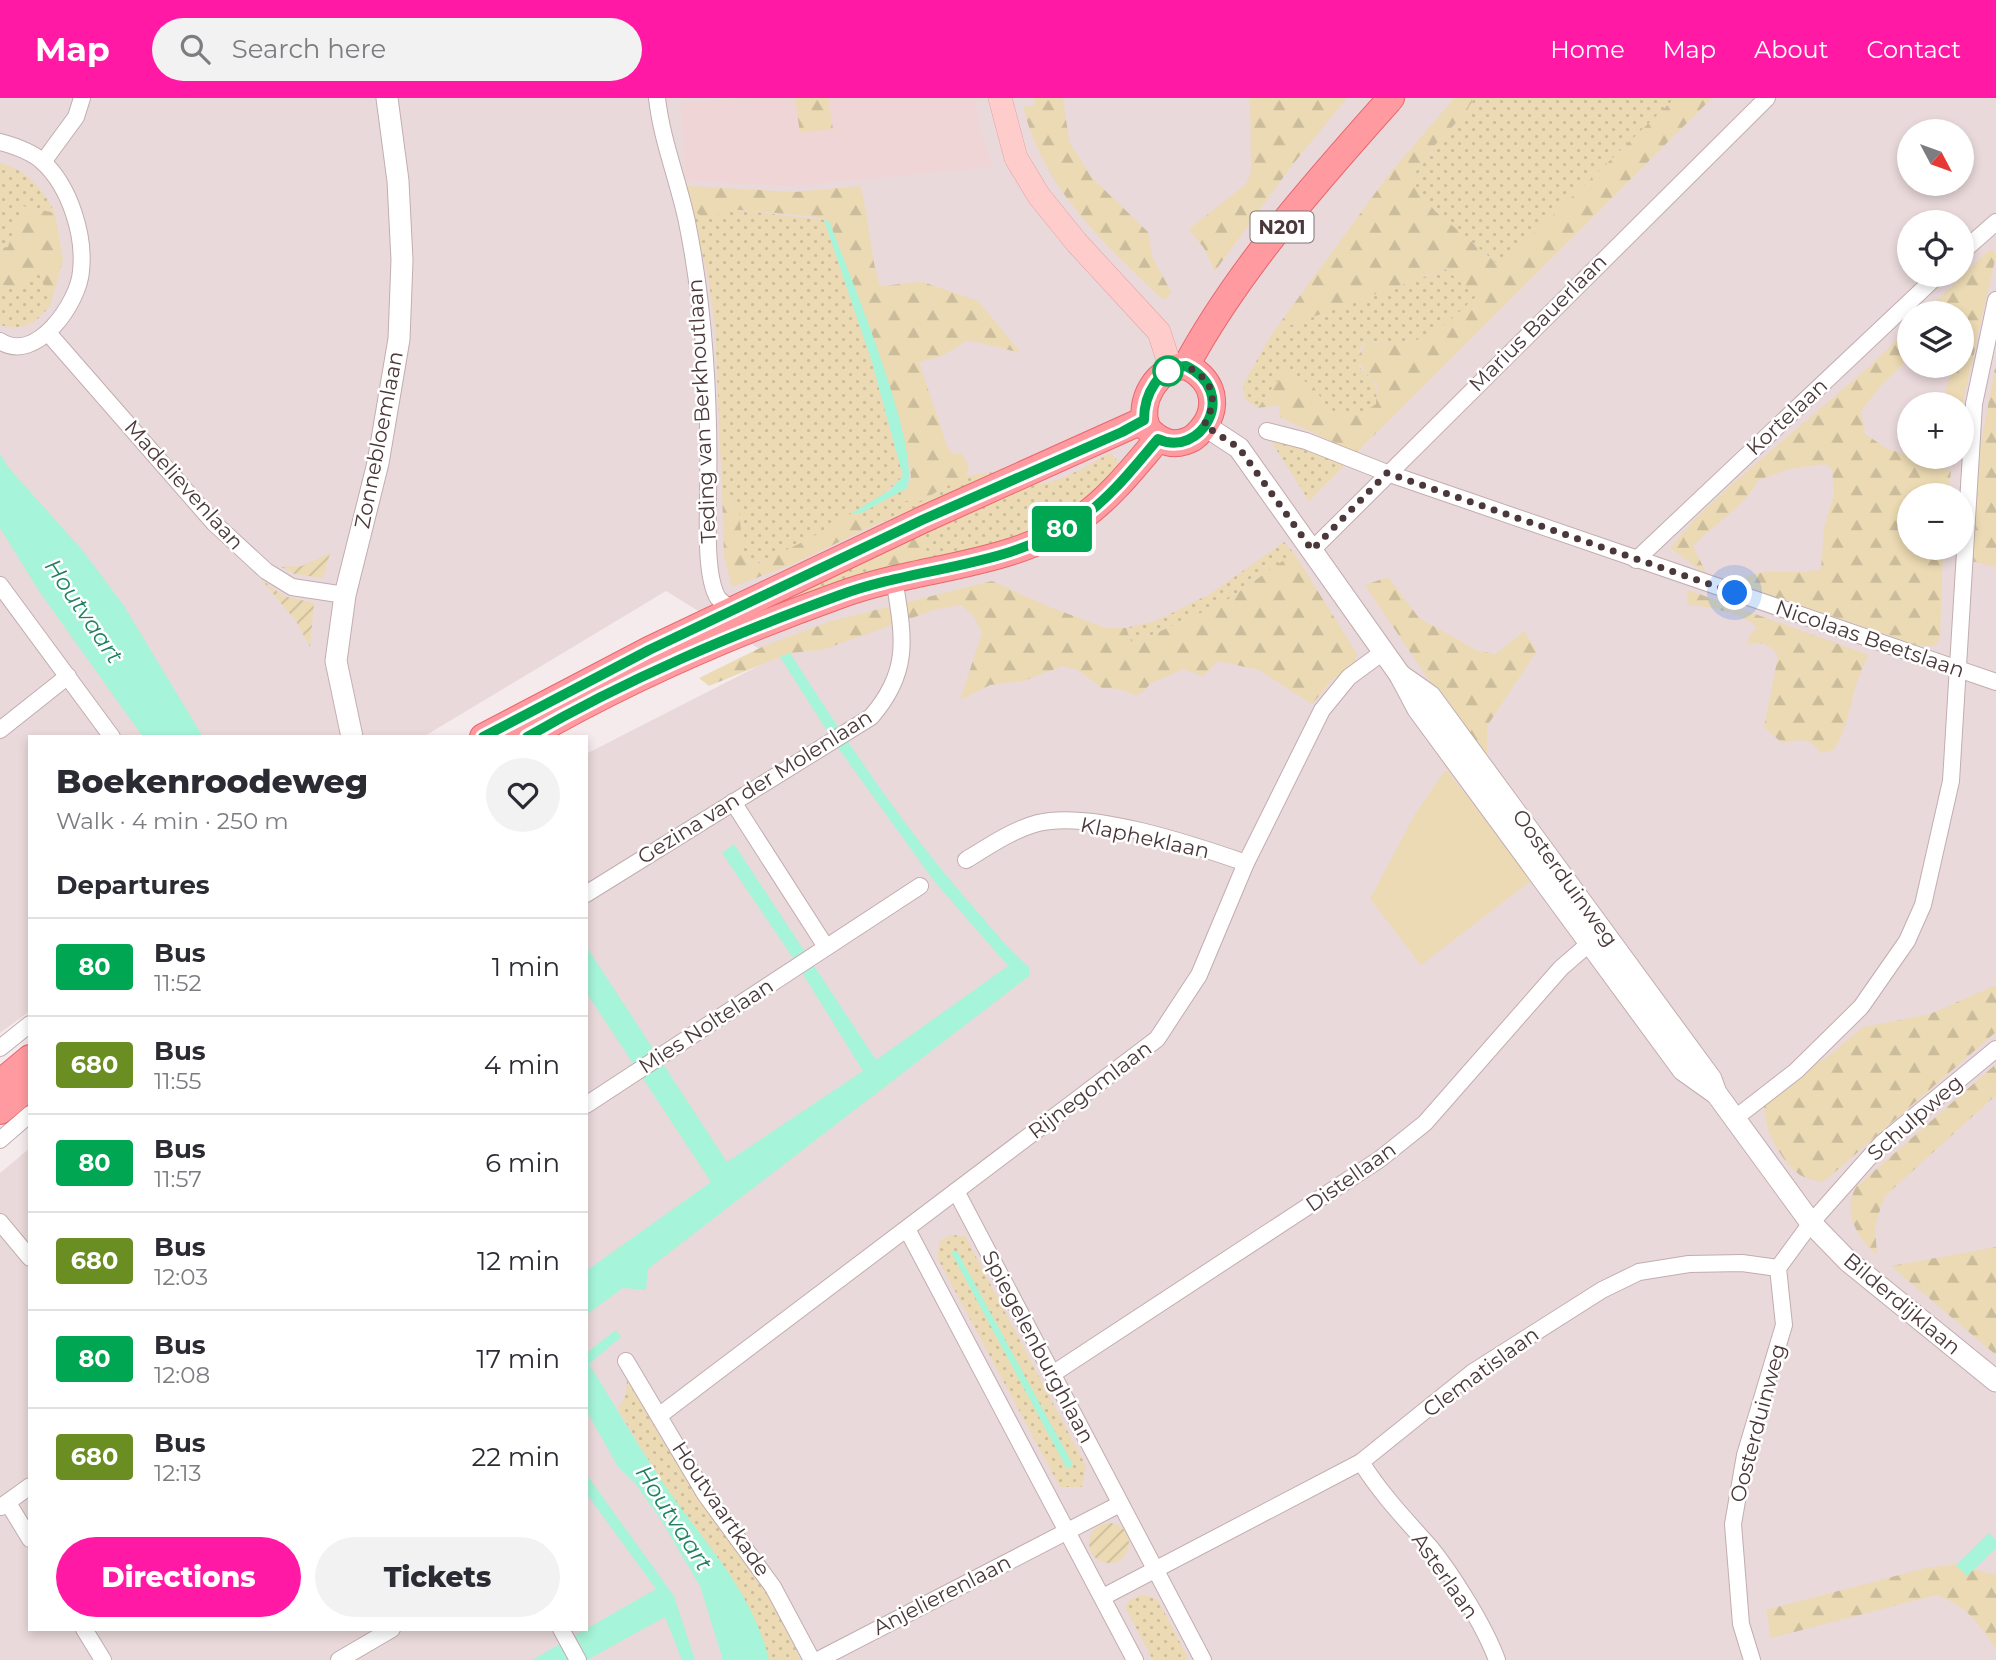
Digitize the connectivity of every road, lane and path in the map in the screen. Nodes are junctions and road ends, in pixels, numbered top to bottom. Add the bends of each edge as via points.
1 (82, 98) edge
2 (387, 98) edge
3 (657, 98) edge
4 (1000, 98) edge
5 (1391, 98) edge
6 (1767, 98) edge
7 (0, 142) edge
8 (43, 162) junction
9 (1996, 222) edge
10 (1974, 241) edge
11 (1925, 287) edge
12 (1996, 300) edge
13 (49, 334) junction
14 (0, 341) edge
15 (1179, 368) junction
16 (1204, 425) junction
17 (1151, 430) junction
18 (1267, 431) dead end
19 (1387, 473) junction
20 (1312, 550) junction
21 (1636, 560) junction
22 (895, 584) junction
23 (0, 585) edge
24 (345, 595) junction
25 (733, 610) junction
26 (754, 628) junction
27 (1383, 652) junction
28 (1957, 668) junction
29 (68, 676) junction
30 (1996, 682) edge
31 (0, 730) edge
32 (111, 735) edge
33 (352, 735) edge
34 (488, 735) edge
35 (531, 735) edge
36 (733, 802) junction
37 (966, 860) dead end
38 (1247, 863) junction
39 (920, 886) dead end
40 (588, 893) edge
41 (1600, 939) junction
42 (820, 952) junction
43 (28, 1026) edge
44 (0, 1048) edge
45 (1996, 1049) edge
46 (28, 1060) edge
47 (0, 1083) edge
48 (28, 1088) edge
49 (588, 1104) edge
50 (0, 1111) edge
51 (28, 1116) edge
52 (1734, 1119) junction
53 (0, 1139) edge
54 (956, 1191) junction
55 (0, 1222) edge
56 (1811, 1223) junction
57 (907, 1228) junction
58 (28, 1256) edge
59 (1778, 1268) junction
60 (626, 1361) dead end
61 (1054, 1373) junction
62 (1996, 1381) edge
63 (660, 1415) junction
64 (1361, 1462) junction
65 (28, 1488) edge
66 (1120, 1504) junction
67 (4, 1506) edge
68 (1067, 1531) junction
69 (28, 1536) edge
70 (1156, 1570) junction
71 (1103, 1597) junction
72 (85, 1631) edge
73 (389, 1631) edge
74 (562, 1632) edge
75 (103, 1660) edge
76 (339, 1660) edge
77 (579, 1660) edge
78 (812, 1660) edge
79 (818, 1660) edge
80 (1135, 1660) edge
81 (1203, 1660) edge
82 (1497, 1660) edge
83 (1752, 1660) edge

1 - 8 street via 76,117
2 - 24 street, Zonnebloemlaan via 401,234 399,339 378,463
3 - 25 street, Teding van Berkhoutlaan via 662,136 687,219 701,303 707,531 713,583 719,599
4 - 15 main road via 1016,158 1039,196 1159,332
5 - 15 main road, N201 via 1215,313
6 - 19 street, Marius Bauerlaan
7 - 8 street
8 - 13 street via 62,188 81,244 81,274 72,301
9 - 10 street
11 - 21 street, Kortelaan
12 - 28 street via 1974,404
13 - 14 street via 29,343 6,345
13 - 24 street, Madelievenlaan via 214,523 261,566 292,587
15 - 16 main road via 1204,377 1213,392 1212,412
15 - 17 main road, N201 via 1150,391
16 - 17 main road via 1188,441 1169,444
16 - 20 street, Oosterduinweg via 1239,448
17 - 22 main road, N201 via 1091,510 1044,539
17 - 25 main road via 922,520
18 - 19 street, Nicolaas Beetslaan
19 - 20 street, Marius Bauerlaan
19 - 21 street, Nicolaas Beetslaan
20 - 27 street, Oosterduinweg
21 - 28 street, Nicolaas Beetslaan
22 - 26 main road, N201
22 - 36 street, Gezina van der Molenlaan via 902,651 897,680 871,717
23 - 29 street
24 - 33 street, Zonnebloemlaan via 336,661
25 - 26 street, Teding van Berkhoutlaan
25 - 34 main road
26 - 35 main road, N201 via 617,687
27 - 38 street, Rijnegomlaan via 1349,677 1322,710
27 - 41 street, Oosterduinweg via 1418,709
28 - 30 street, Nicolaas Beetslaan
28 - 52 street via 1951,781 1934,867 1907,942 1861,1007 1796,1071
29 - 31 street
29 - 32 street
36 - 40 street, Gezina van der Molenlaan
36 - 42 street
37 - 38 street, Klapheklaan via 1001,838 1039,823 1087,821 1190,844
38 - 54 street, Rijnegomlaan via 1199,975 1157,1039
39 - 42 street, Mies Noltelaan
41 - 52 street, Oosterduinweg via 1683,1070 1716,1093
41 - 61 street, Distellaan via 1561,968 1425,1123 1380,1159
42 - 49 street, Mies Noltelaan
43 - 44 street
45 - 56 street, Schulpweg via 1881,1143
46 - 47 main road
48 - 50 main road
51 - 53 street
52 - 56 street, Oosterduinweg
54 - 57 street, Rijnegomlaan
54 - 61 street, Spiegelenburghlaan
55 - 58 street
56 - 59 street
56 - 62 street, Bilderdijklaan via 1848,1261
57 - 63 street, Rijnegomlaan
57 - 68 street
59 - 64 street, Clematislaan via 1702,1264 1639,1272 1602,1290 1473,1372
59 - 83 street, Oosterduinweg via 1784,1325 1745,1455 1733,1524 1741,1624
60 - 63 street, Houtvaartkade
61 - 66 street, Spiegelenburghlaan
63 - 78 street, Houtvaartkade via 705,1494 774,1587
64 - 70 street, Clematislaan
64 - 82 street, Asterlaan via 1383,1496 1432,1550 1489,1639
65 - 67 street
66 - 68 street, Anjelierenlaan
66 - 70 street, Spiegelenburghlaan
67 - 69 street
68 - 71 street
68 - 79 street, Anjelierenlaan
70 - 71 street, Clematislaan
70 - 81 street
71 - 80 street
72 - 75 street
73 - 76 street
74 - 77 street

